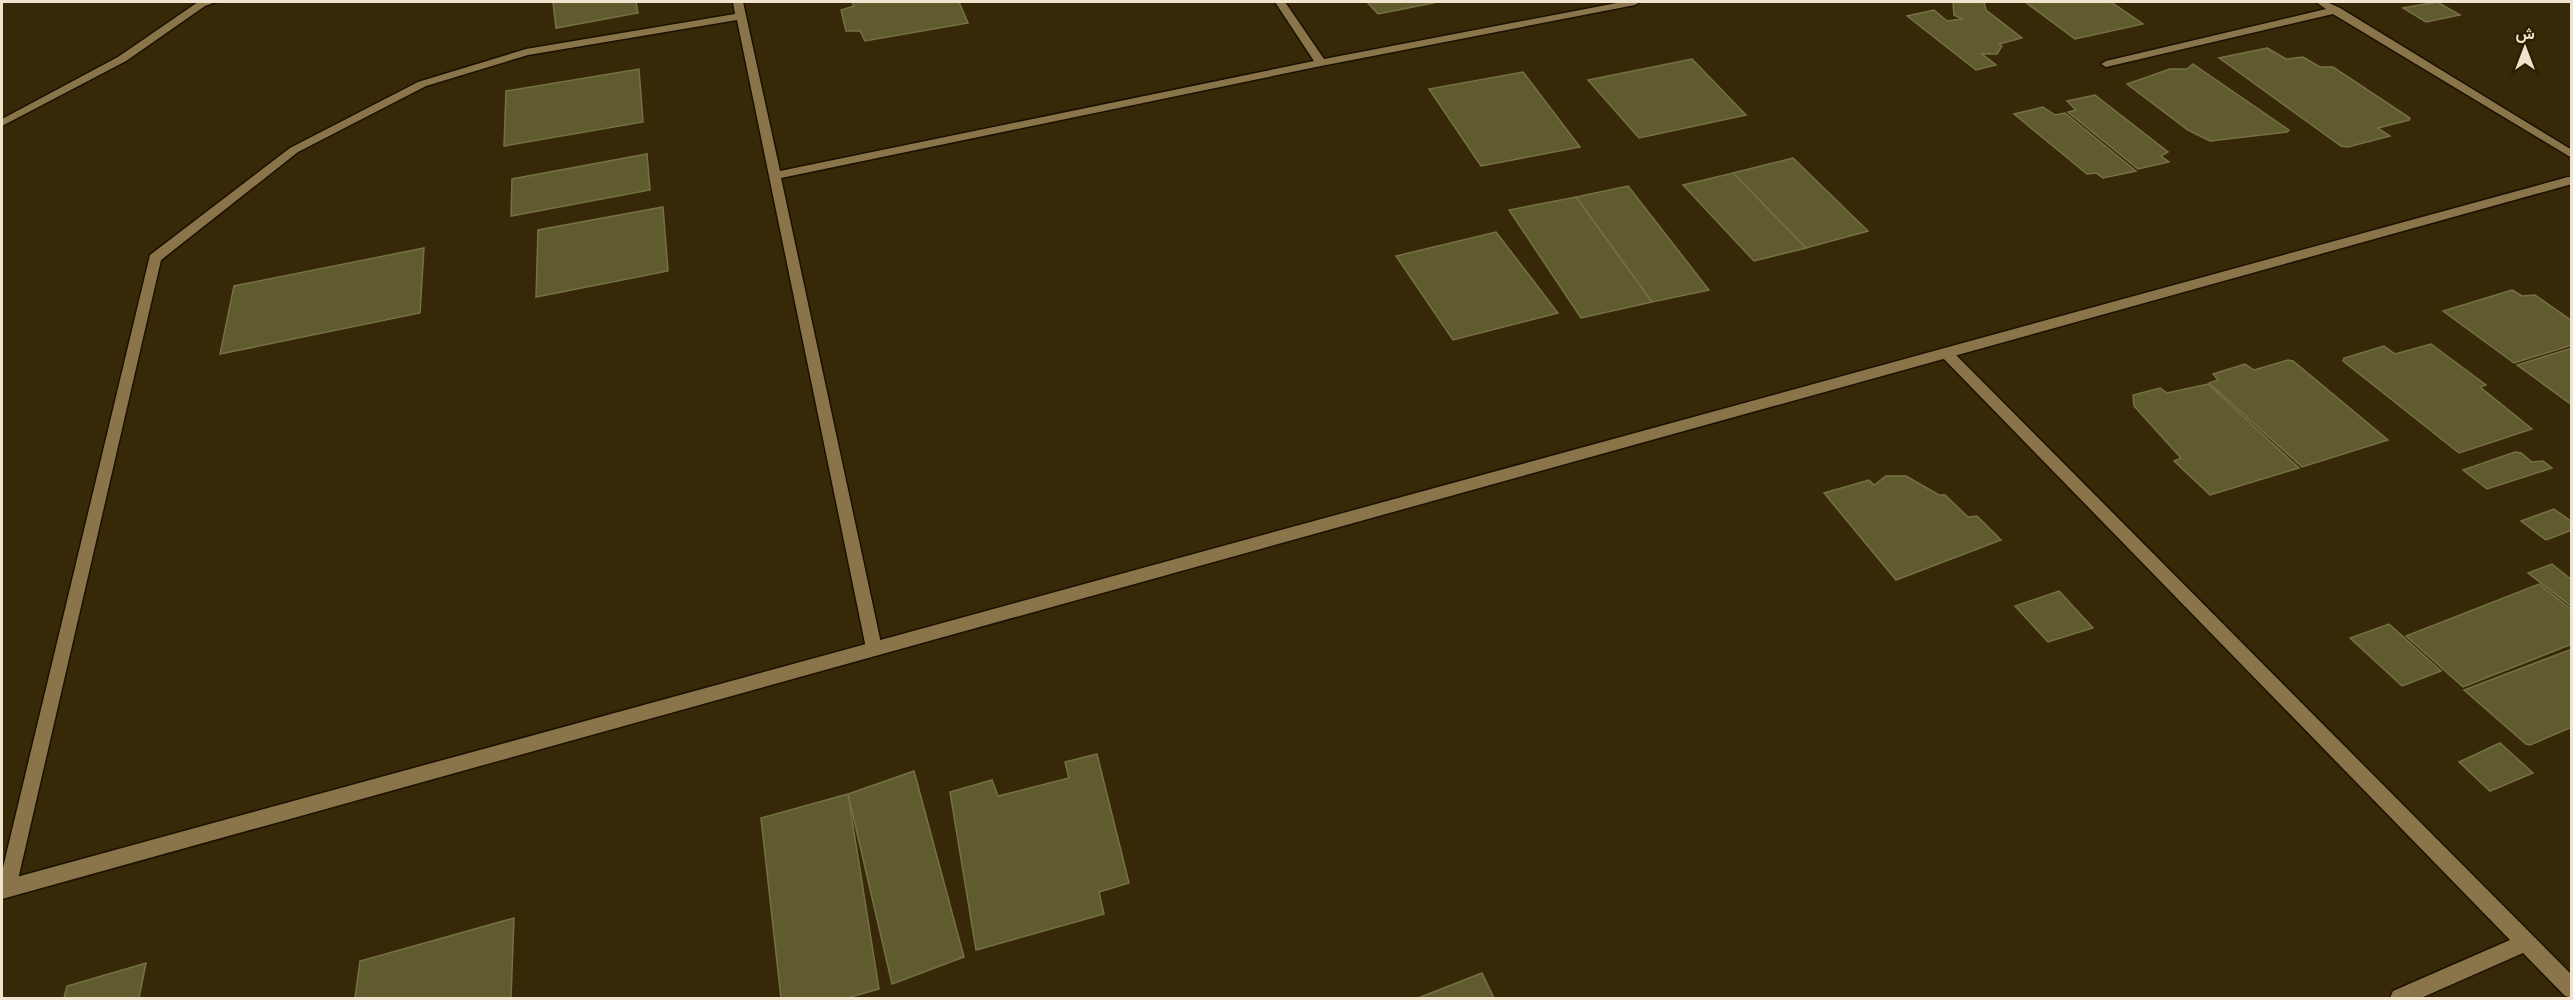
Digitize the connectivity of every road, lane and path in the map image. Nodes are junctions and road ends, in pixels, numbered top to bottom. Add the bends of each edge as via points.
1 (211, 2) edge
2 (738, 2) edge
3 (1280, 2) edge
4 (1635, 2) edge
5 (2321, 2) edge
6 (2336, 10) junction
7 (741, 16) junction
8 (1321, 63) junction
9 (2106, 64) dead end
10 (2, 123) edge
11 (2571, 155) edge
12 (775, 176) junction
13 (2571, 180) edge
14 (1946, 353) junction
15 (874, 648) junction
16 (4, 889) edge
17 (2524, 944) junction
18 (2571, 989) edge
19 (2400, 999) edge

1 - 10 street via 202,4 122,59
2 - 7 street
3 - 8 street
4 - 8 street
5 - 6 street
6 - 9 street
6 - 11 street
7 - 12 street
7 - 16 street via 526,52 422,84 294,150 155,258
8 - 12 street
12 - 15 street
13 - 14 street
14 - 15 street
14 - 17 street
15 - 16 street
17 - 18 street
17 - 19 street

